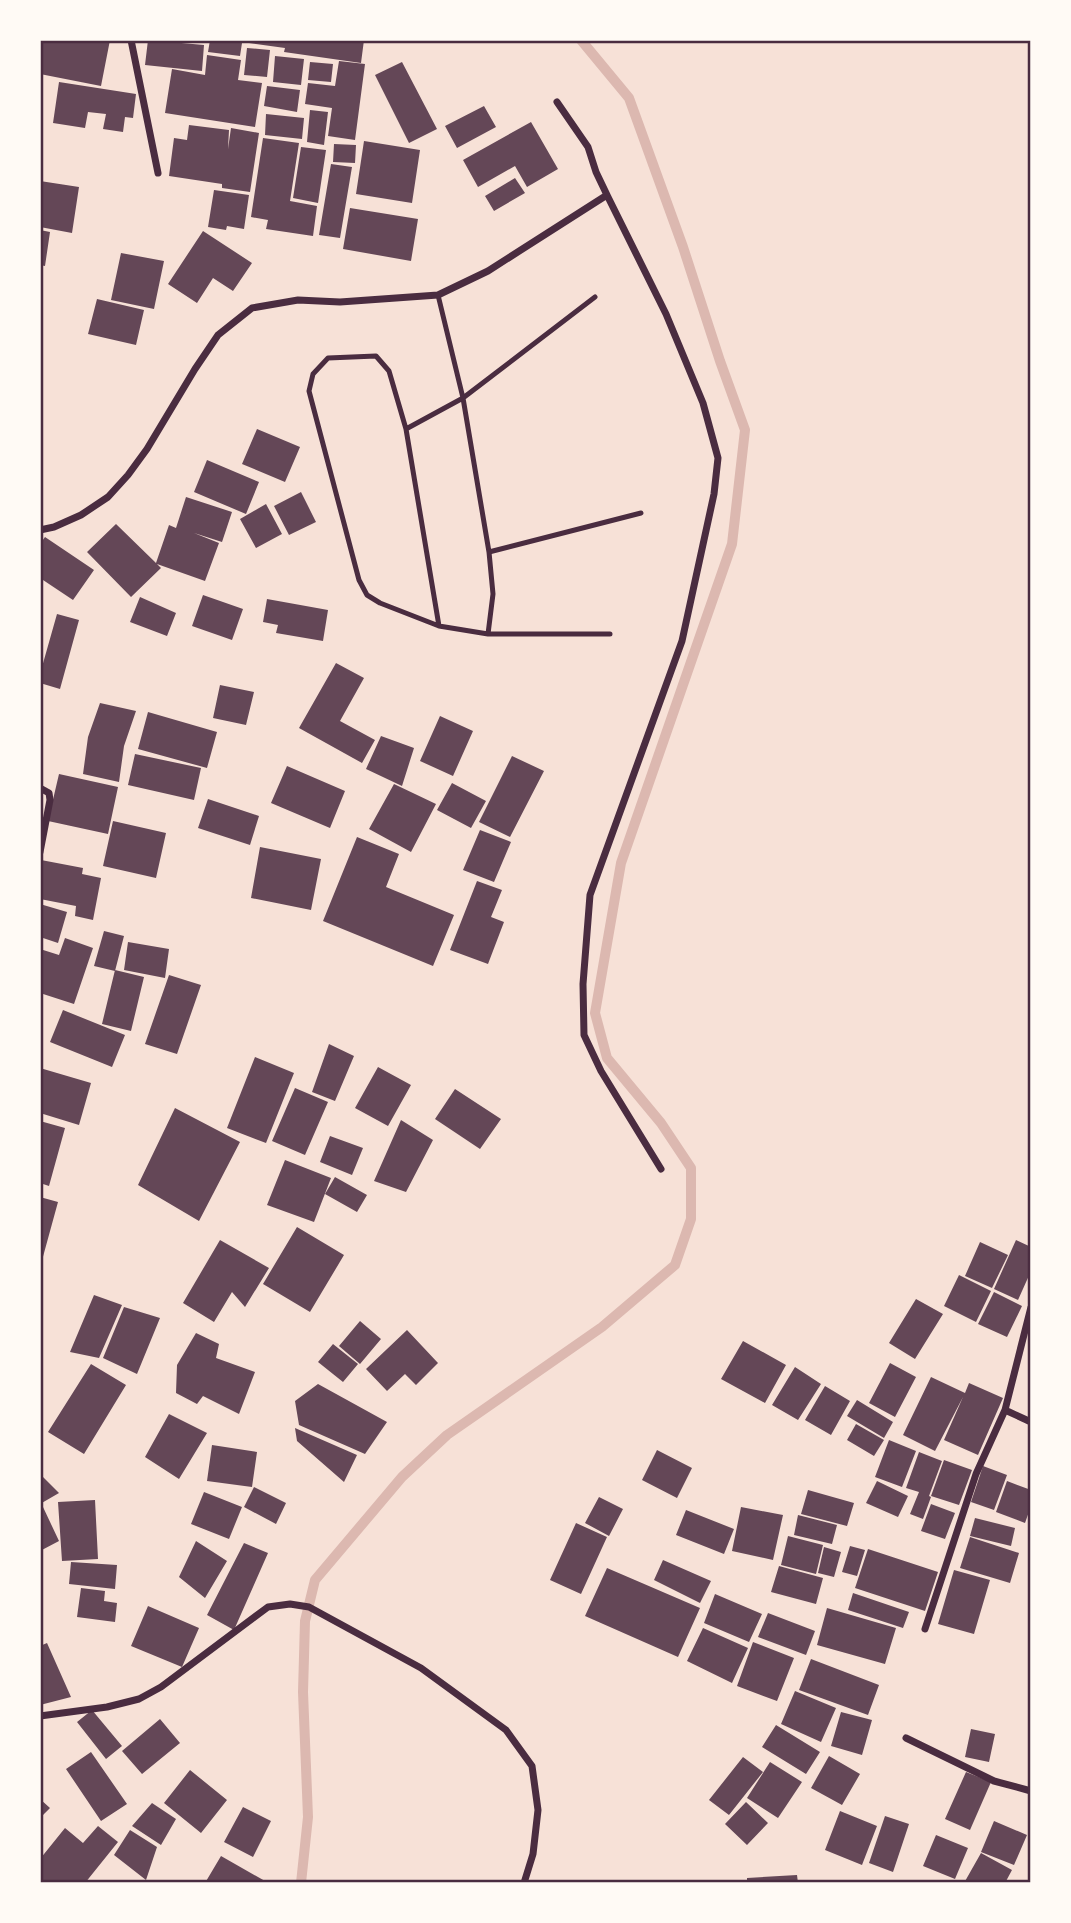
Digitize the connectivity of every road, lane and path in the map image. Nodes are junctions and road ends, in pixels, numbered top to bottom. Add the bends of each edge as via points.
1 (131, 40) edge
2 (557, 102) dead end
3 (158, 173) dead end
4 (607, 195) junction
5 (438, 295) junction
6 (595, 297) dead end
7 (463, 398) junction
8 (406, 429) junction
9 (641, 513) dead end
10 (40, 530) edge
11 (489, 552) junction
12 (439, 626) junction
13 (488, 634) junction
14 (610, 634) dead end
15 (40, 788) edge
16 (40, 852) edge
17 (661, 1169) dead end
18 (1031, 1307) edge
19 (1004, 1410) junction
20 (1031, 1422) edge
21 (925, 1629) dead end
22 (40, 1716) edge
23 (906, 1738) dead end
24 (1031, 1791) edge
25 (524, 1883) edge

1 - 3 street
2 - 4 street via 588,146
4 - 5 street via 488,271
4 - 17 street via 666,314 703,403 718,458 682,641 590,895 584,1035
5 - 7 lane
5 - 10 street via 298,300 251,308 219,335 147,449 108,497 81,515
6 - 7 lane
7 - 8 lane
7 - 11 lane
8 - 12 lane
8 - 12 lane via 389,371 376,356 328,358 313,374 309,391 359,580 367,594 380,603
9 - 11 lane
11 - 13 lane via 493,594
12 - 13 lane
13 - 14 lane
15 - 16 street via 49,793 50,800
18 - 19 street
19 - 20 street
19 - 21 street via 976,1474
22 - 25 street via 139,1699 268,1607 309,1607 421,1668 506,1730 532,1766 538,1810
23 - 24 street via 994,1781

